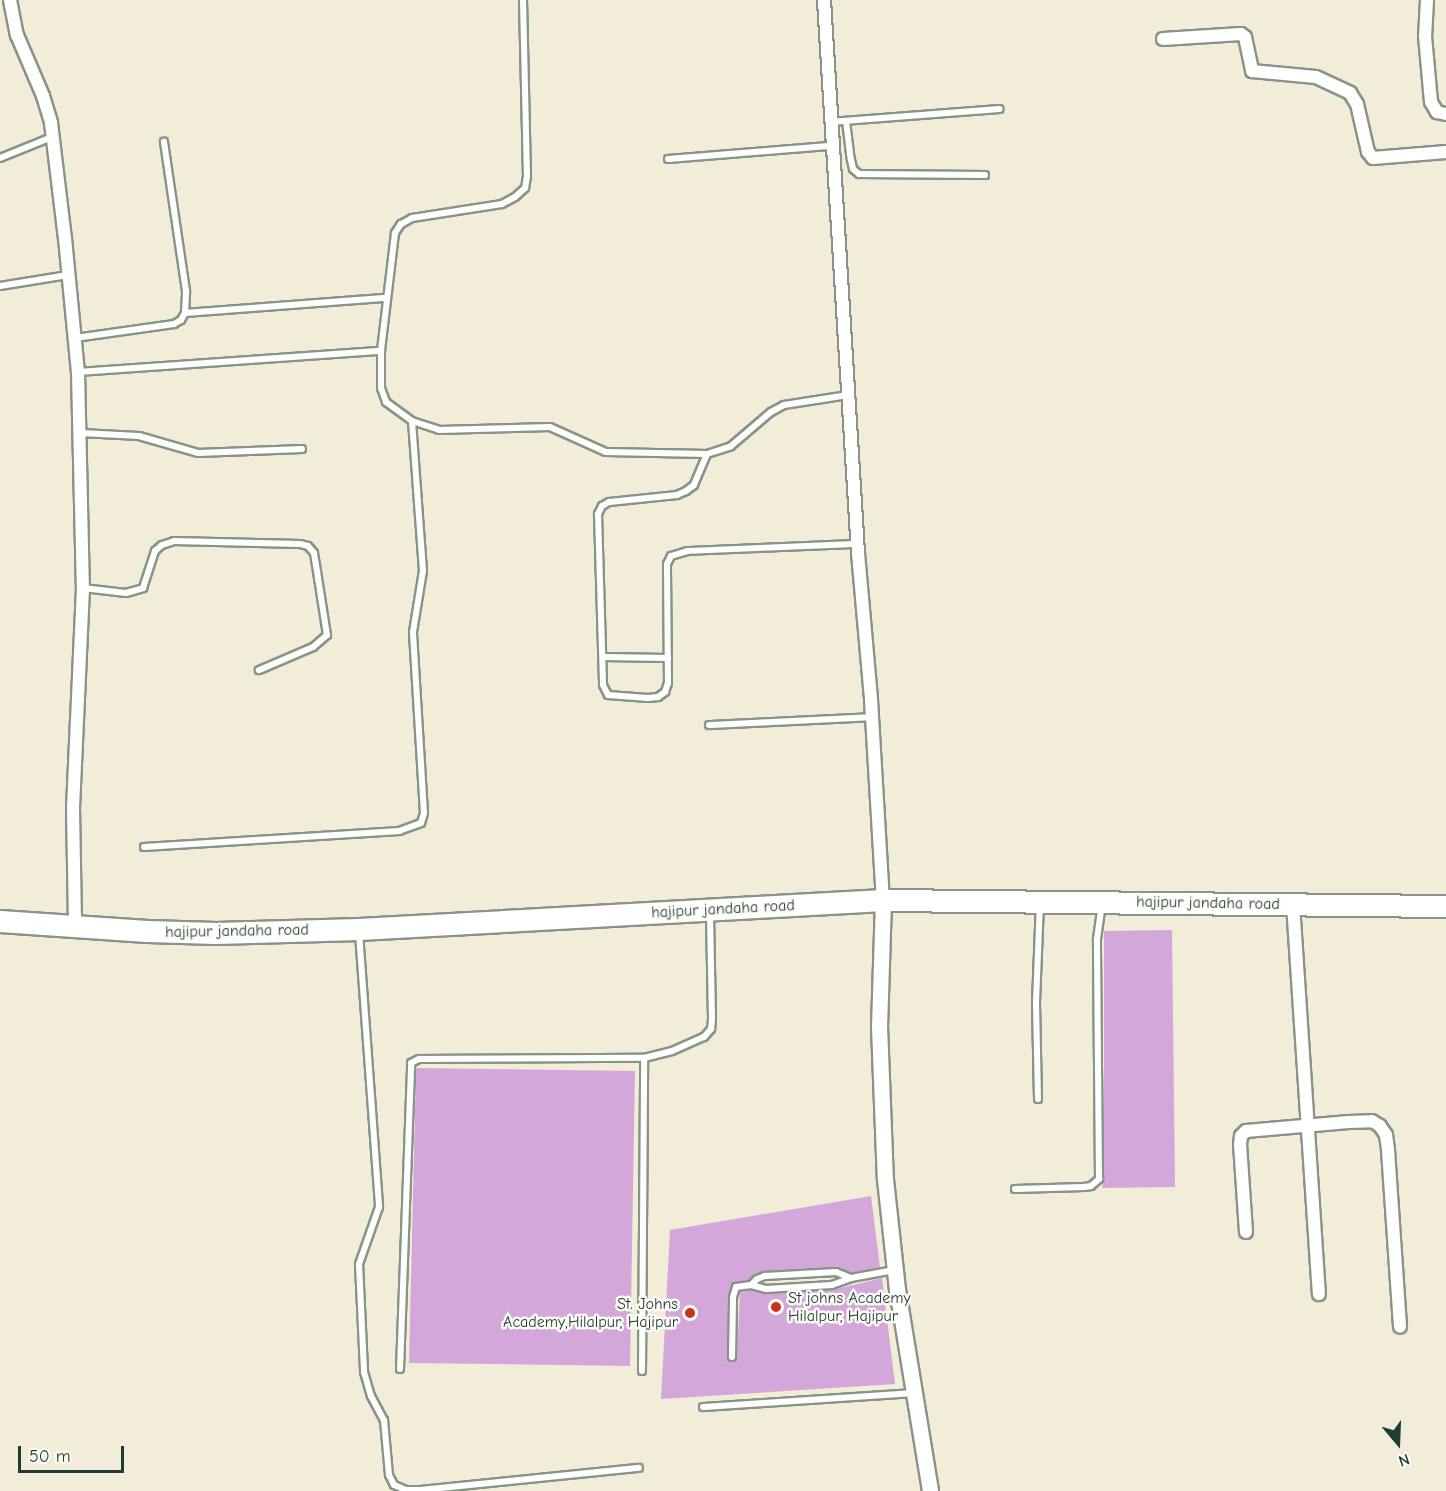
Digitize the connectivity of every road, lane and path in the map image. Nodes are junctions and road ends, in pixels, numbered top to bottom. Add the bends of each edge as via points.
1 (10, 0) edge
2 (523, 0) edge
3 (824, 0) edge
4 (1427, 0) edge
5 (1163, 39) dead end
6 (1000, 109) dead end
7 (1446, 114) edge
8 (846, 121) junction
9 (830, 122) junction
10 (53, 136) junction
11 (164, 142) dead end
12 (831, 146) junction
13 (1446, 152) edge
14 (0, 158) edge
15 (668, 159) dead end
16 (985, 175) dead end
17 (69, 275) junction
18 (0, 286) edge
19 (386, 298) junction
20 (185, 314) junction
21 (75, 339) junction
22 (381, 351) junction
23 (78, 372) junction
24 (849, 395) junction
25 (412, 421) junction
26 (81, 433) junction
27 (302, 449) dead end
28 (707, 454) junction
29 (857, 544) junction
30 (82, 588) junction
31 (603, 657) junction
32 (668, 658) junction
33 (259, 670) dead end
34 (872, 717) junction
35 (709, 725) dead end
36 (144, 847) dead end
37 (883, 900) junction
38 (1040, 901) junction
39 (1102, 902) junction
40 (1293, 904) junction
41 (1446, 906) edge
42 (710, 909) junction
43 (0, 921) edge
44 (75, 927) junction
45 (359, 929) junction
46 (644, 1058) junction
47 (1038, 1099) dead end
48 (1306, 1126) junction
49 (1015, 1189) dead end
50 (1246, 1232) dead end
51 (895, 1270) junction
52 (851, 1278) junction
53 (751, 1285) junction
54 (1319, 1294) dead end
55 (1400, 1328) dead end
56 (732, 1357) dead end
57 (400, 1369) dead end
58 (642, 1371) dead end
59 (912, 1393) junction
60 (703, 1407) dead end
61 (639, 1468) dead end
62 (930, 1491) edge

1 - 10 street via 17,35 47,107
2 - 19 lane via 525,188 502,204 412,218 401,224 391,251
3 - 9 street
4 - 7 street via 1425,36 1431,102 1437,112
5 - 13 street via 1241,34 1252,71 1309,75 1350,93 1373,158
6 - 8 lane
8 - 9 lane
8 - 16 lane via 853,169 859,174
9 - 12 street
10 - 14 lane
10 - 17 street
11 - 20 lane via 186,291
12 - 15 lane
12 - 24 street
17 - 18 lane
17 - 21 street
19 - 20 lane
19 - 22 lane
20 - 21 lane via 174,324
21 - 23 street
22 - 23 lane
22 - 25 lane via 381,388 386,402
23 - 26 street
24 - 28 lane via 784,405 731,446
24 - 29 street
25 - 28 lane via 439,430 550,427 606,452
25 - 36 lane via 423,571 413,632 424,813 421,823 399,831
26 - 27 lane via 139,436 198,453
26 - 30 street
28 - 31 lane via 694,485 677,495 602,506 598,514
29 - 32 lane via 687,551 671,556 667,564
29 - 34 street
30 - 33 lane via 126,593 143,588 154,551 174,541 308,546 315,559 327,634 313,647
30 - 44 street via 74,808
31 - 32 lane
31 - 32 lane via 604,691 613,698 658,697 665,692
34 - 35 lane
34 - 37 street
37 - 38 highway, hajipur jandaha road
37 - 42 highway, hajipur jandaha road
37 - 51 street via 880,1073 885,1179
38 - 39 highway, hajipur jandaha road
38 - 47 lane
39 - 40 highway, hajipur jandaha road
39 - 49 lane via 1097,939 1099,1179 1084,1187
40 - 41 highway, hajipur jandaha road
40 - 48 street
42 - 45 highway, hajipur jandaha road
42 - 46 lane via 711,1029 691,1043
43 - 44 highway, hajipur jandaha road
44 - 45 highway, hajipur jandaha road via 188,933
45 - 61 lane via 379,1207 359,1263 364,1372 384,1420 389,1475 394,1485 422,1491
46 - 57 lane via 419,1059 411,1063
46 - 58 lane
48 - 50 street via 1253,1128 1241,1136
48 - 54 street
48 - 55 street via 1372,1121 1386,1135
51 - 52 lane
51 - 59 street
52 - 53 lane via 832,1285 759,1289
52 - 53 lane via 836,1272 765,1276
53 - 56 lane via 740,1285 733,1292
59 - 60 lane
59 - 62 street

